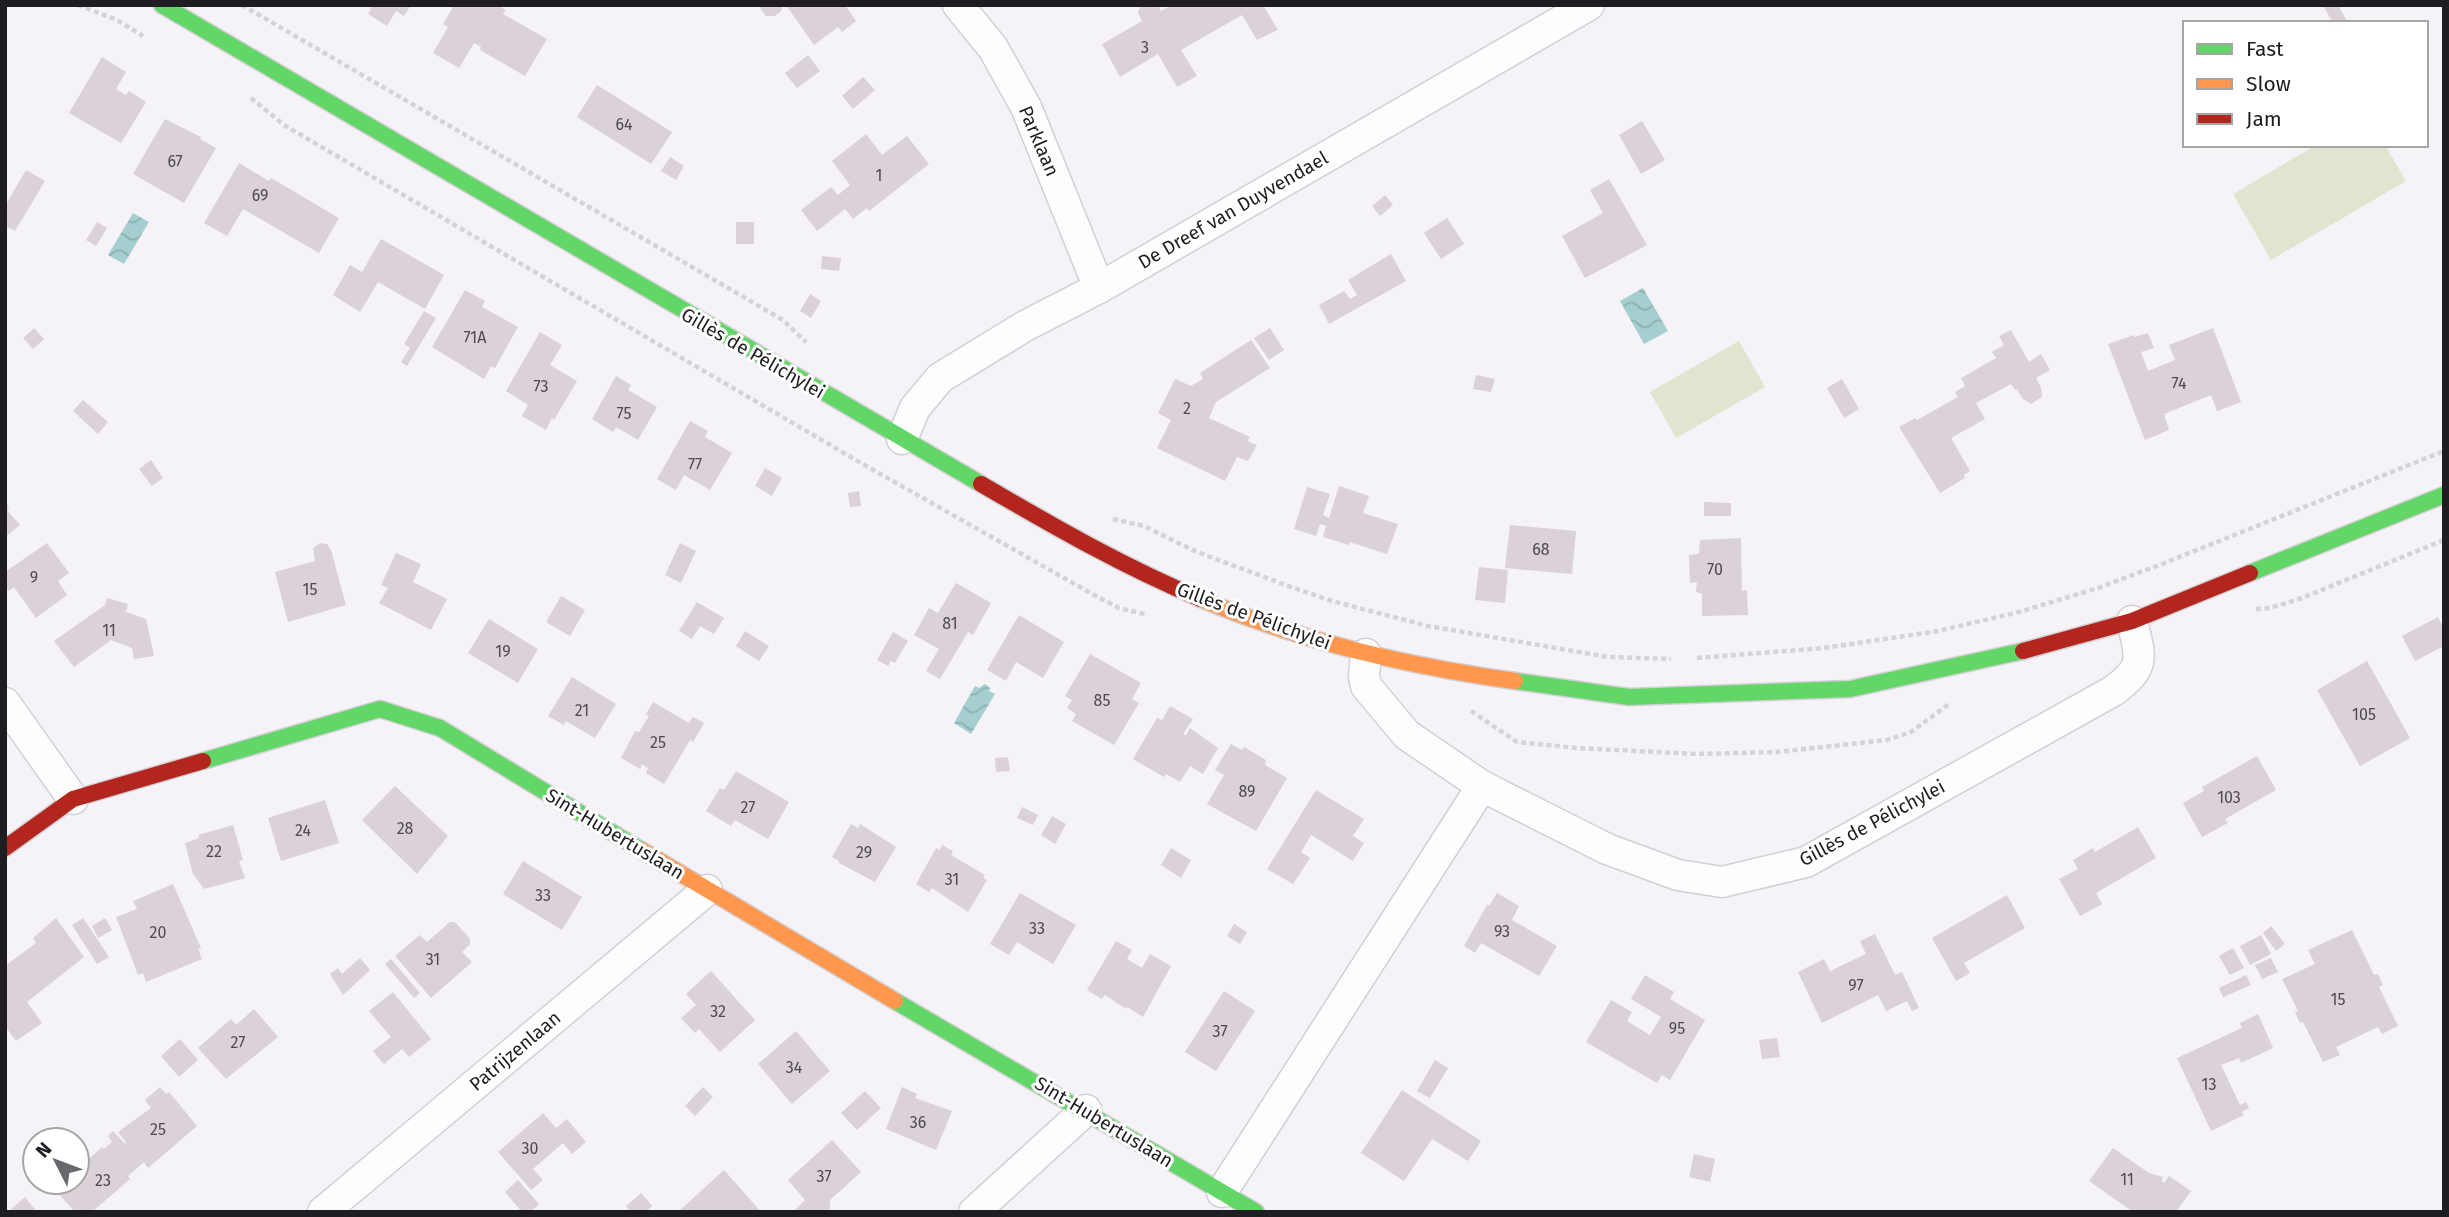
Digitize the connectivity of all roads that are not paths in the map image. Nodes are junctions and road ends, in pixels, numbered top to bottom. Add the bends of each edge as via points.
1 (162, 5) edge
2 (958, 5) edge
3 (1589, 5) edge
4 (1099, 288) junction
5 (902, 439) junction
6 (2444, 495) edge
7 (2132, 621) junction
8 (1366, 654) junction
9 (5, 704) edge
10 (1482, 786) junction
11 (73, 799) junction
12 (5, 848) edge
13 (707, 890) junction
14 (1086, 1110) junction
15 (1222, 1192) junction
16 (323, 1212) edge
17 (974, 1212) edge
18 (1256, 1212) edge

1 - 5 main road, Gillès de Pélichylei
2 - 4 street, Parklaan via 993,48 1026,107
3 - 4 street, De Dreef van Duyvendael
4 - 5 street, De Dreef van Duyvendael via 940,378 915,408
5 - 8 main road, Gillès de Pélichylei via 1150,578 1279,629
6 - 7 main road, Gillès de Pélichylei
7 - 8 main road, Gillès de Pélichylei via 1990,660 1850,689 1629,697 1440,671
7 - 10 street, Gillès de Pélichylei via 2139,662 2131,677 2069,717 1806,862 1722,882 1678,874 1607,849
8 - 10 street, Gillès de Pélichylei via 1366,686 1407,735
9 - 11 street
10 - 15 street
11 - 12 main road, Sint-Hubertuslaan
11 - 13 main road, Sint-Hubertuslaan via 380,709 440,727
13 - 14 main road, Sint-Hubertuslaan
13 - 16 street, Patrijzenlaan
14 - 15 main road, Sint-Hubertuslaan
14 - 17 street
15 - 18 main road, Sint-Hubertuslaan

